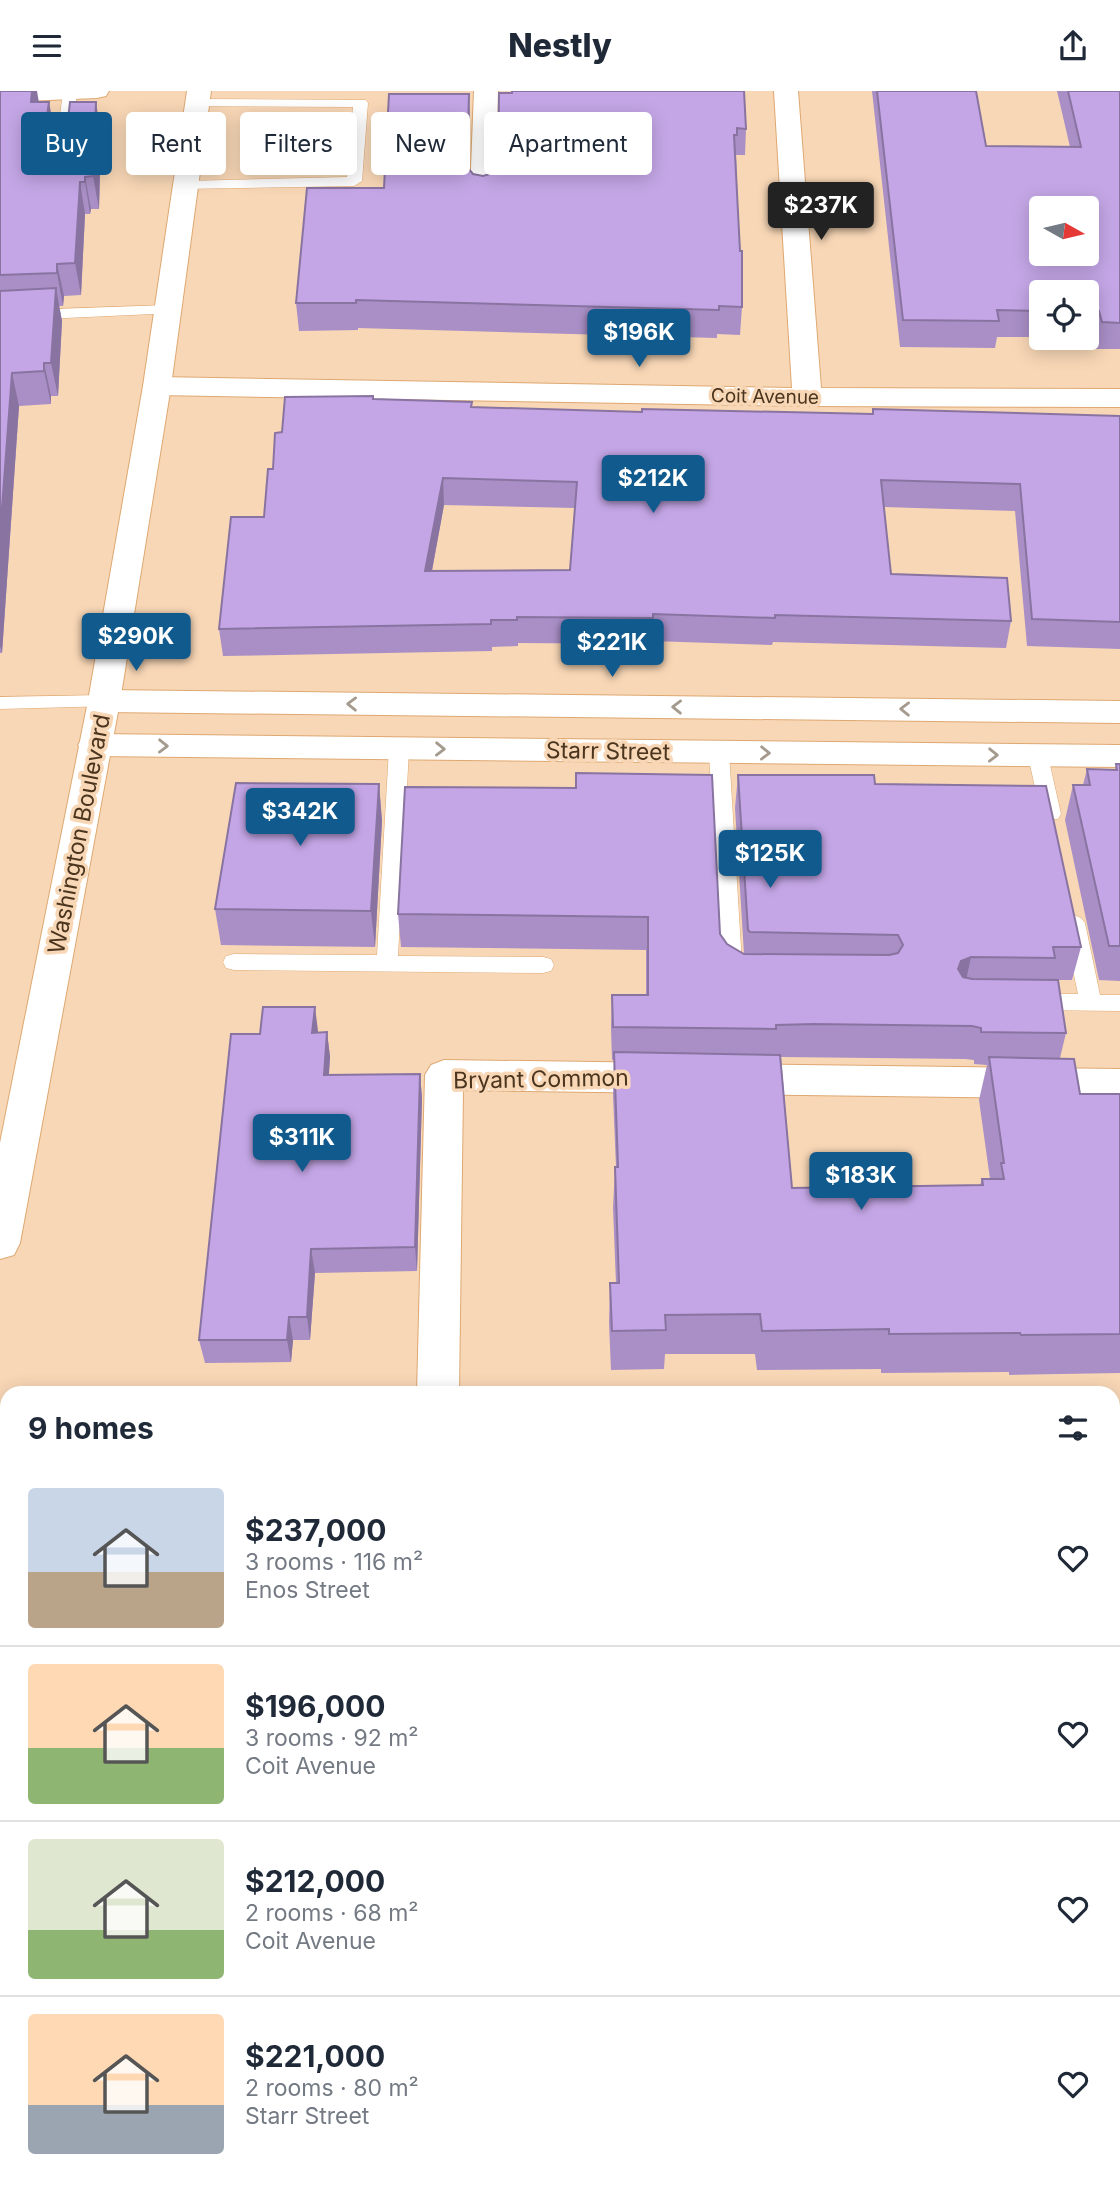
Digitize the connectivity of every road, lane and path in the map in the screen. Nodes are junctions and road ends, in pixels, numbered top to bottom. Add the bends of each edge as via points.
1 (97, 91) edge
2 (486, 91) edge
3 (786, 91) edge
4 (70, 92) edge
5 (0, 95) edge
6 (198, 97) edge
7 (68, 112) edge
8 (186, 186) junction
9 (483, 193) edge
10 (168, 310) junction
11 (0, 316) edge
12 (157, 386) junction
13 (807, 397) junction
14 (1120, 398) edge
15 (104, 701) junction
16 (0, 702) edge
17 (1120, 712) edge
18 (95, 745) junction
19 (399, 749) junction
20 (719, 753) junction
21 (1038, 756) junction
22 (1120, 756) edge
23 (1055, 834) edge
24 (1069, 899) edge
25 (234, 962) dead end
26 (387, 963) junction
27 (543, 965) dead end
28 (754, 976) edge
29 (1007, 1002) edge
30 (1091, 1003) junction
31 (1120, 1003) edge
32 (1120, 1084) edge
33 (0, 1243) edge
34 (438, 1386) edge

1 - 4 street
2 - 9 street
3 - 13 street
4 - 5 street
4 - 7 lane
6 - 8 street, Washington Boulevard
6 - 8 lane via 361,103 354,181
8 - 10 street, Washington Boulevard
10 - 11 lane
10 - 12 street, Washington Boulevard
12 - 13 street, Coit Avenue
12 - 15 street, Washington Boulevard
13 - 14 street, Coit Avenue
15 - 16 lane
17 -> 15 street, Starr Street
15 - 18 street, Washington Boulevard
18 -> 19 street, Starr Street
18 - 33 street, Washington Boulevard
19 -> 20 street, Starr Street
19 - 26 lane
20 -> 21 street, Starr Street
20 - 28 lane via 731,967 741,976
21 - 22 street, Starr Street
21 - 23 lane
24 - 30 lane
25 - 26 lane
26 - 27 lane
29 - 30 lane
30 - 31 lane
32 - 34 street, Bryant Common via 444,1075

